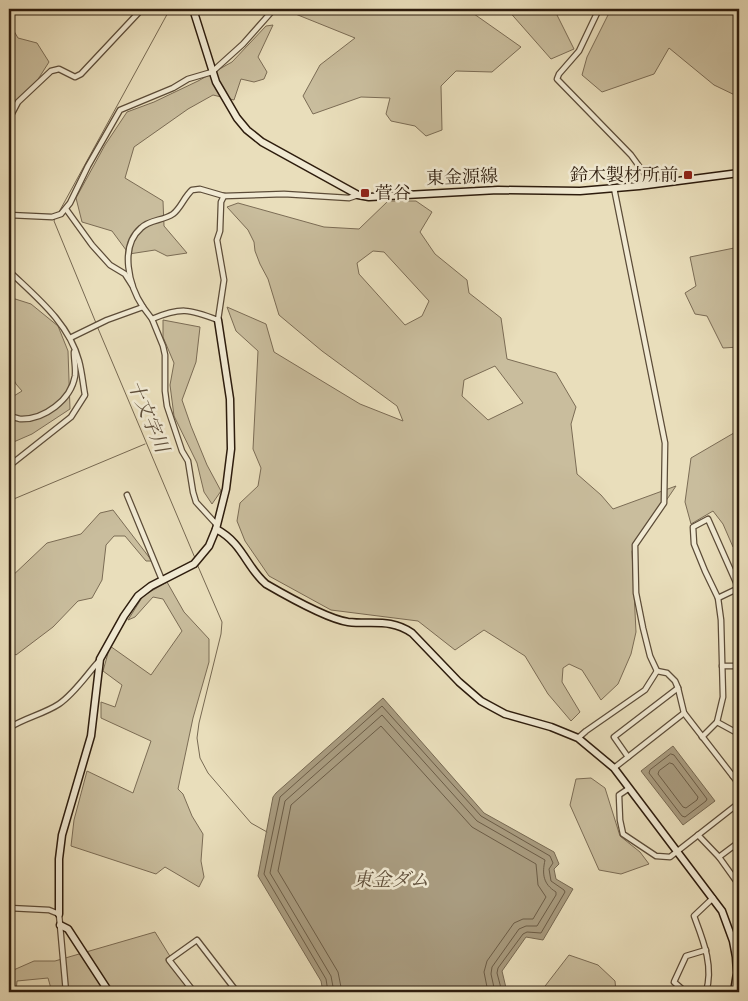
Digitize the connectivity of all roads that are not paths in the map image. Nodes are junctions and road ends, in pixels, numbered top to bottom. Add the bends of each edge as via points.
1 (142, 9) edge
2 (193, 9) edge
3 (274, 9) edge
4 (599, 9) edge
5 (212, 72) junction
6 (9, 119) edge
7 (739, 173) edge
8 (652, 184) junction
9 (614, 188) junction
10 (358, 195) junction
11 (224, 196) junction
12 (66, 209) junction
13 (9, 215) edge
14 (9, 271) edge
15 (134, 288) junction
16 (143, 307) junction
17 (152, 319) junction
18 (218, 320) junction
19 (70, 338) junction
20 (73, 349) junction
21 (9, 416) edge
22 (9, 466) edge
23 (127, 495) dead end
24 (217, 527) junction
25 (162, 580) junction
26 (739, 588) edge
27 (718, 598) junction
28 (100, 659) junction
29 (722, 666) junction
30 (739, 666) edge
31 (657, 672) junction
32 (678, 688) junction
33 (684, 713) junction
34 (717, 722) junction
35 (9, 728) edge
36 (739, 734) edge
37 (702, 737) junction
38 (578, 738) junction
39 (628, 756) junction
40 (614, 768) junction
41 (739, 769) edge
42 (733, 776) junction
43 (739, 784) edge
44 (628, 789) junction
45 (739, 802) edge
46 (698, 835) junction
47 (739, 842) edge
48 (677, 851) junction
49 (719, 857) junction
50 (739, 885) edge
51 (713, 898) junction
52 (9, 908) edge
53 (59, 914) junction
54 (60, 925) junction
55 (706, 950) junction
56 (737, 950) edge
57 (66, 992) edge
58 (109, 992) edge
59 (194, 992) edge
60 (236, 992) edge
61 (683, 992) edge
62 (706, 992) edge
63 (734, 992) edge

1 - 6 street via 81,74 75,77 59,70 51,71 18,102
2 - 5 street, 東金源線
3 - 5 street via 244,44
4 - 8 street via 580,51 557,79 632,154
5 - 10 street, 東金源線 via 237,118 252,135
5 - 12 street via 188,78 174,88 120,110
7 - 8 street, 東金源線
8 - 9 street, 東金源線
9 - 10 street, 東金源線
9 - 31 street via 665,443 664,503 636,545 636,592 642,628
10 - 11 street via 349,198 284,194
11 - 15 street via 195,189 188,193 174,214 156,219 135,234 130,247 129,268
11 - 18 street via 217,240 224,280
12 - 13 street via 52,217
12 - 15 street via 92,246 125,274
14 - 19 street via 57,318
15 - 16 street
16 - 17 street
16 - 19 street
17 - 18 street via 170,311 189,310
17 - 24 street via 165,355 167,406 188,461 196,502
18 - 24 street via 230,399 231,449
19 - 20 street
20 - 21 street via 75,374 60,403 32,418
20 - 22 street via 79,360 85,395 71,416
23 - 25 street
24 - 25 street via 209,546 194,564
24 - 38 street via 238,546 266,584 348,622 403,626 481,701 506,714
25 - 28 street via 138,596
26 - 27 street
26 - 27 street via 708,519 693,527 694,544
27 - 29 street
28 - 35 street via 58,705
28 - 53 street via 90,736 62,835
29 - 30 street
29 - 34 street via 723,697
31 - 32 street via 667,673
31 - 38 street via 645,690
32 - 33 street
32 - 39 street via 614,737
33 - 37 street
33 - 39 street
34 - 36 street
34 - 37 street
37 - 42 street
38 - 40 street
39 - 40 street
40 - 44 street
41 - 42 street
42 - 43 street
44 - 48 street
44 - 48 street via 619,795 623,834 656,856 670,857
45 - 46 street
46 - 48 street
46 - 49 street
47 - 49 street
48 - 51 street
49 - 50 street
51 - 55 street via 694,916
51 - 56 street via 722,911
52 - 53 street via 49,910
53 - 54 street
54 - 57 street
54 - 58 street via 68,929
55 - 61 street via 686,956 674,982
55 - 62 street
56 - 63 street
59 - 60 street via 169,960 197,940

